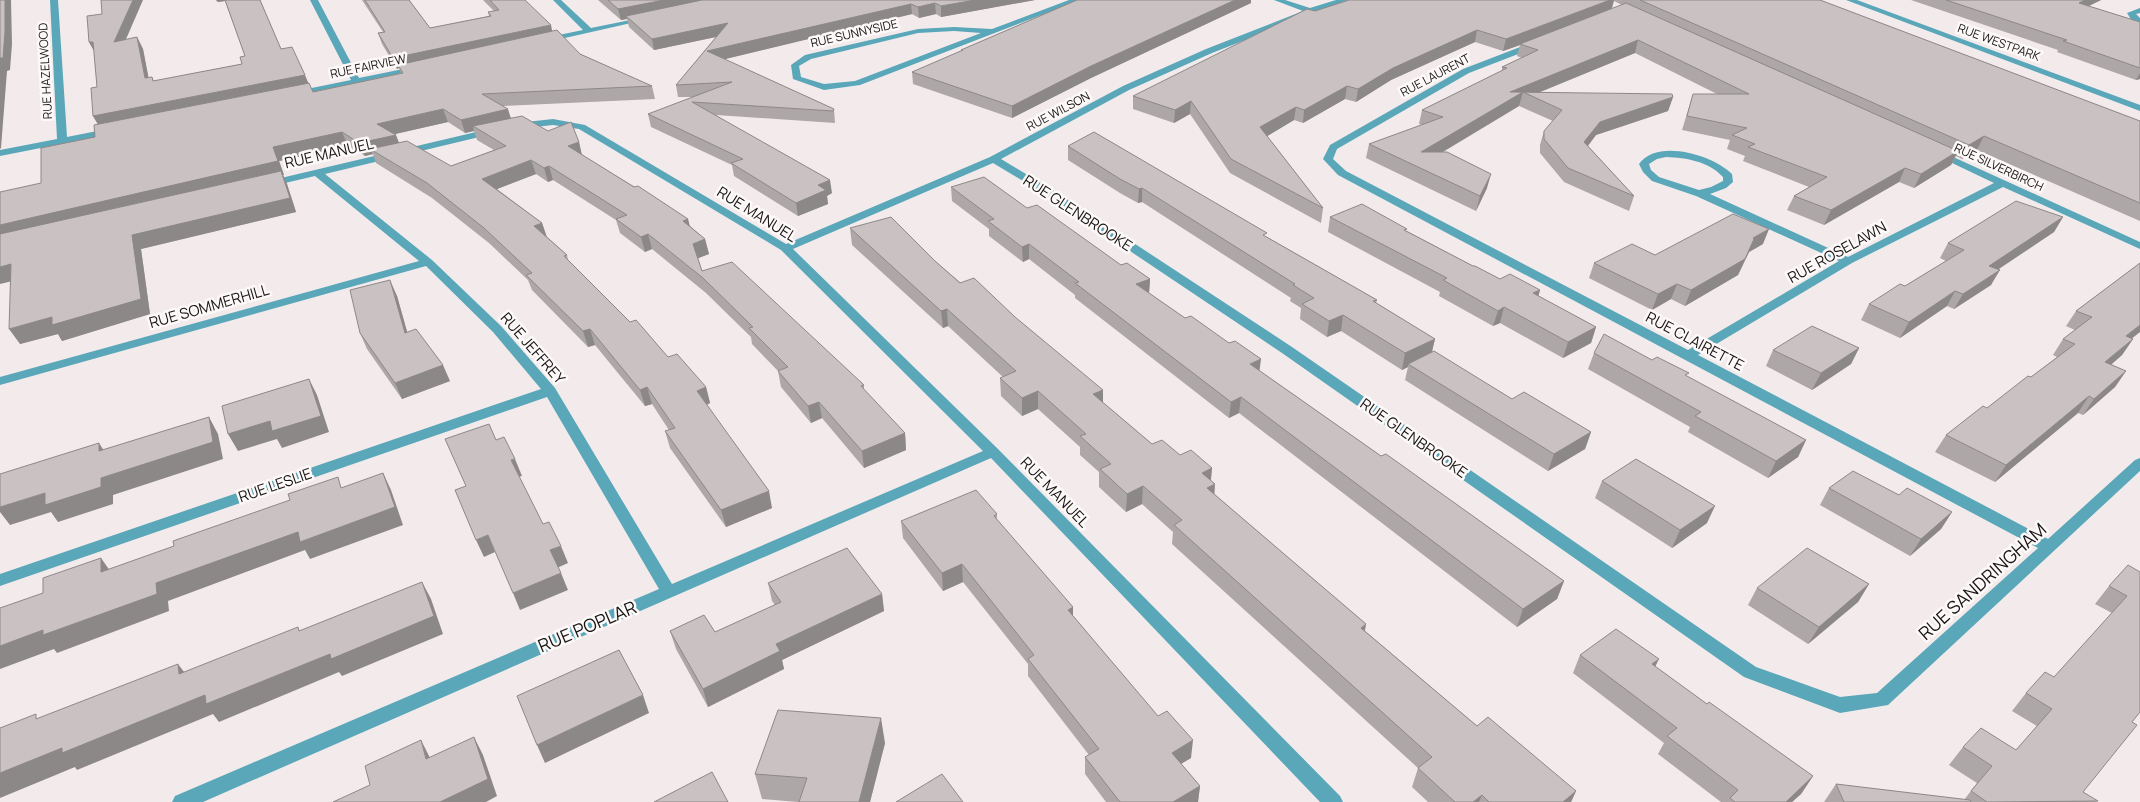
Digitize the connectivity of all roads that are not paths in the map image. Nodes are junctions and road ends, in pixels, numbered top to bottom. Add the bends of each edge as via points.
1 (54, 0) edge
2 (314, 0) edge
3 (557, 0) edge
4 (1076, 0) edge
5 (1278, 0) edge
6 (1344, 0) edge
7 (1850, 0) edge
8 (2140, 10) edge
9 (1310, 11) junction
10 (656, 17) edge
11 (2140, 21) edge
12 (589, 31) junction
13 (989, 31) junction
14 (1549, 38) edge
15 (541, 41) edge
16 (425, 67) edge
17 (357, 82) junction
18 (281, 97) edge
19 (2140, 108) edge
20 (119, 129) edge
21 (62, 140) junction
22 (1931, 150) edge
23 (0, 153) edge
24 (994, 159) junction
25 (1328, 159) joint
26 (317, 172) junction
27 (2003, 183) junction
28 (260, 186) edge
29 (1699, 193) junction
30 (2140, 246) edge
31 (785, 248) junction
32 (1848, 261) junction
33 (428, 262) junction
34 (1689, 355) junction
35 (0, 381) edge
36 (550, 391) junction
37 (993, 452) junction
38 (2140, 463) edge
39 (2050, 547) junction
40 (0, 580) edge
41 (668, 591) junction
42 (1840, 706) joint
43 (182, 802) edge
44 (1333, 802) edge

1 - 21 street, RUE HAZELWOOD
2 - 17 street
3 - 12 street
4 - 13 street, RUE SUNNYSIDE
5 - 9 street
6 - 9 street, RUE WILSON
7 - 19 street, RUE WESTPARK
8 - 11 street via 2131,13
9 - 24 street, RUE WILSON via 1126,88
10 - 12 street
12 - 15 street
13 - 13 street, RUE SUNNYSIDE via 918,31 808,57 794,65 797,79 824,86 857,82
14 - 25 street, RUE LAURENT via 1466,71 1333,147
16 - 17 street, RUE FAIRVIEW
17 - 18 street, RUE FAIRVIEW
20 - 21 street
21 - 23 street
22 - 27 street, RUE SILVERBIRCH
24 - 31 street, RUE WILSON
24 - 42 street, RUE GLENBROOKE via 1287,350 1750,672
25 - 34 street, RUE CLAIRETTE via 1342,173
26 - 28 street, RUE MANUEL
26 - 31 street, RUE MANUEL via 516,126 553,122 582,127
26 - 33 street, RUE JEFFREY
27 - 30 street, RUE SILVERBIRCH
27 - 32 street, RUE ROSELAWN
29 - 29 street via 1723,186 1728,182 1728,176 1716,165 1679,154 1655,156 1644,164 1651,176
29 - 32 street
31 - 37 street, RUE MANUEL
32 - 34 street, RUE ROSELAWN
33 - 35 street, RUE SOMMERHILL
33 - 36 street, RUE JEFFREY via 497,330
34 - 39 street, RUE CLAIRETTE
36 - 40 street, RUE LESLIE
36 - 41 street, RUE JEFFREY
37 - 41 street, RUE POPLAR
37 - 44 street, RUE MANUEL
38 - 39 street, RUE SANDRINGHAM
39 - 42 street, RUE SANDRINGHAM via 1882,700
41 - 43 street, RUE POPLAR

